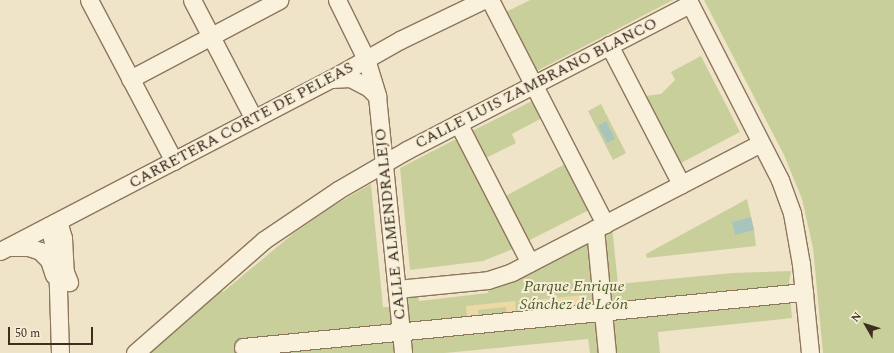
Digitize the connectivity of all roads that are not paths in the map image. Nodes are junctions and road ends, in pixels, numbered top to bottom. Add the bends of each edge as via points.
1 (89, 0) edge
2 (192, 0) edge
3 (279, 0) edge
4 (337, 0) edge
5 (483, 0) edge
6 (490, 0) edge
7 (689, 2) edge
8 (211, 35) junction
9 (400, 40) junction
10 (609, 45) junction
11 (369, 57) junction
12 (378, 78) junction
13 (130, 79) junction
14 (331, 79) junction
15 (534, 84) junction
16 (377, 96) junction
17 (254, 119) junction
18 (458, 123) junction
19 (761, 143) junction
20 (174, 161) junction
21 (384, 163) junction
22 (681, 184) junction
23 (87, 205) junction
24 (52, 224) junction
25 (600, 226) junction
26 (3, 249) edge
27 (530, 263) junction
28 (63, 282) junction
29 (397, 289) junction
30 (804, 292) junction
31 (603, 311) junction
32 (401, 331) junction
33 (244, 347) dead end
34 (60, 353) edge
35 (72, 353) edge
36 (135, 353) edge
37 (403, 353) edge
38 (607, 353) edge
39 (810, 353) edge

1 - 13 street
2 - 8 street
3 - 8 street
4 - 11 street
5 - 9 street, CARRETERA CORTE DE PELEAS
6 - 15 street
7 - 10 street, CALLE LUIS ZAMBRANO BLANCO
7 - 19 street
8 - 13 street
8 - 17 street
9 - 11 street, CARRETERA CORTE DE PELEAS
9 - 12 street, CALLE ALMENDRALEJO via 382,62
10 - 15 street, CALLE LUIS ZAMBRANO BLANCO
10 - 22 street
11 - 12 street, CALLE ALMENDRALEJO
11 - 14 street, CARRETERA CORTE DE PELEAS
11 - 16 street, CALLE ALMENDRALEJO
12 - 16 street, CALLE ALMENDRALEJO
13 - 20 street
14 - 16 street via 350,78 368,86
14 - 17 street, CARRETERA CORTE DE PELEAS
15 - 18 street, CALLE LUIS ZAMBRANO BLANCO
15 - 25 street
16 - 21 street, CALLE ALMENDRALEJO
17 - 20 street, CARRETERA CORTE DE PELEAS
18 - 21 street, CALLE LUIS ZAMBRANO BLANCO
18 - 27 street
19 - 22 street
19 - 30 street via 780,180 792,213
20 - 23 street, CARRETERA CORTE DE PELEAS
21 - 29 street, CALLE ALMENDRALEJO
21 - 36 street, CALLE LUIS ZAMBRANO BLANCO via 311,207 264,240
22 - 25 street
23 - 24 street, CARRETERA CORTE DE PELEAS
23 - 28 street via 75,221 70,236
24 - 26 street, CARRETERA CORTE DE PELEAS
24 - 28 street via 49,226
25 - 27 street
25 - 31 street
26 - 28 street via 24,246 40,251
27 - 29 street via 488,280
28 - 34 street
28 - 35 street
29 - 32 street, CALLE ALMENDRALEJO
30 - 31 street
30 - 39 street
31 - 32 street
31 - 38 street
32 - 33 street
32 - 37 street, CALLE ALMENDRALEJO

